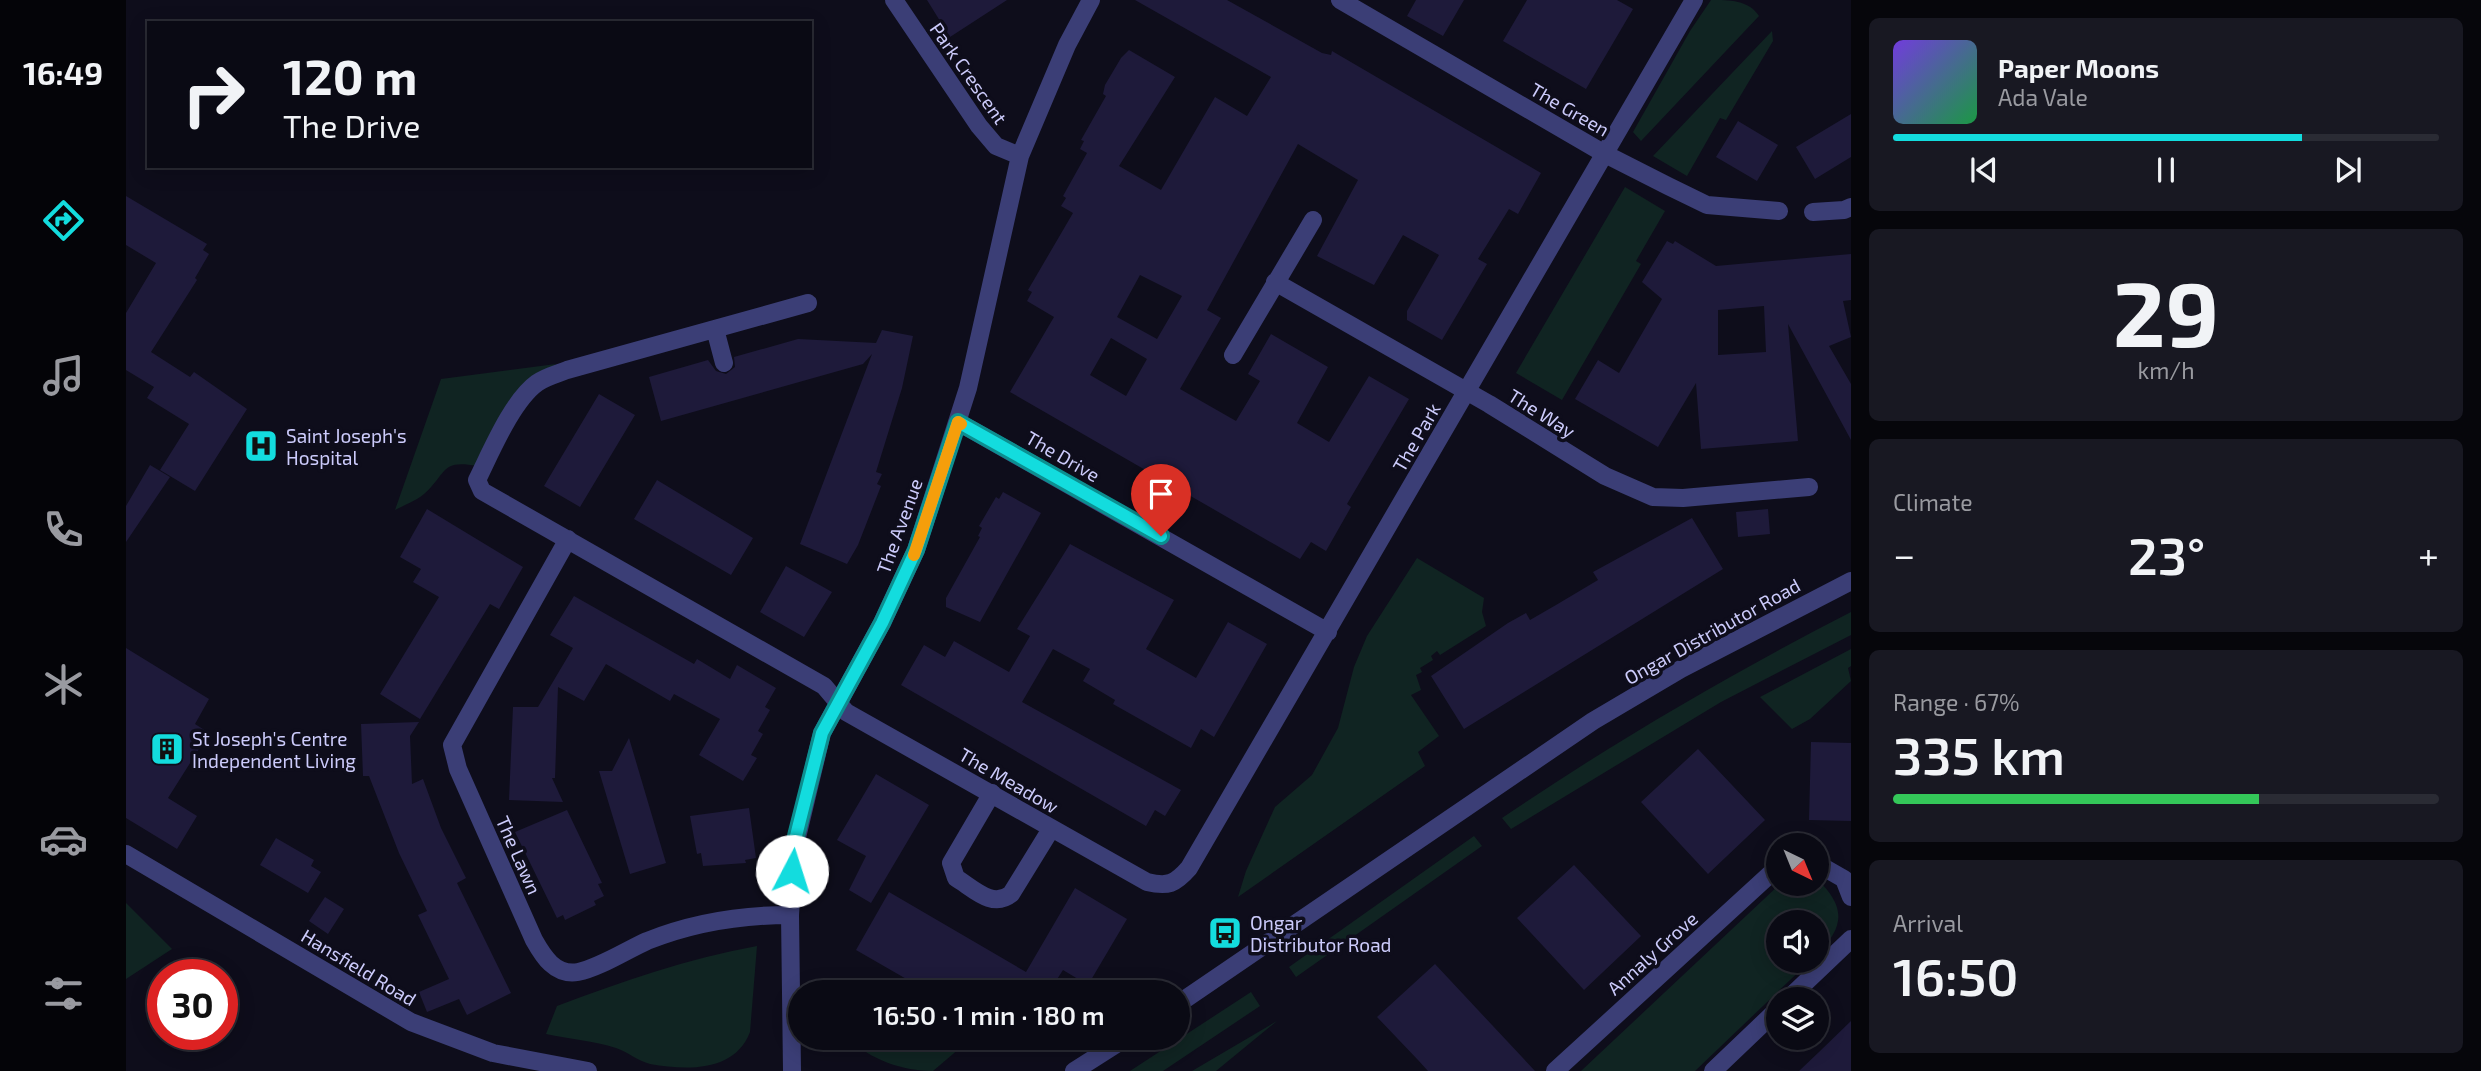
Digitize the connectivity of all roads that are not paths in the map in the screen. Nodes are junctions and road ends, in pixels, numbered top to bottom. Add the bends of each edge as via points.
1 (894, 0) edge
2 (1091, 0) edge
3 (1694, 0) edge
4 (1351, 3) edge
5 (1605, 154) junction
6 (1020, 156) junction
7 (1851, 207) edge
8 (1779, 211) dead end
9 (1813, 212) dead end
10 (1313, 219) dead end
11 (1275, 282) junction
12 (808, 303) dead end
13 (715, 329) junction
14 (1233, 355) dead end
15 (724, 363) dead end
16 (1466, 392) junction
17 (958, 422) junction
18 (1809, 487) dead end
19 (568, 539) junction
20 (1851, 581) edge
21 (1328, 632) junction
22 (837, 701) junction
23 (992, 793) junction
24 (1051, 829) junction
25 (126, 854) edge
26 (1829, 868) edge
27 (1848, 875) edge
28 (1766, 878) edge
29 (1166, 886) joint
30 (1851, 897) edge
31 (790, 915) junction
32 (1851, 939) edge
33 (1801, 987) edge
34 (1190, 996) edge
35 (1766, 1020) edge
36 (1107, 1050) edge
37 (588, 1071) edge
38 (792, 1071) edge
39 (1074, 1071) edge
40 (1555, 1071) edge
41 (1713, 1071) edge

1 - 6 street, Park Crescent via 979,126 996,146
2 - 6 street, The Avenue
3 - 5 street, The Park
4 - 5 street, The Green
5 - 8 street, The Green via 1707,205
5 - 16 street, The Park
6 - 17 street, The Avenue via 984,326
7 - 9 street
10 - 11 street
11 - 14 street
11 - 16 street, The Way
12 - 13 street
13 - 15 street
13 - 19 street via 567,370 538,382 526,394 477,480 494,500
16 - 18 street, The Way via 1605,476 1653,497
16 - 21 street, The Park
17 - 21 street, The Drive
17 - 22 street, The Avenue via 916,550 882,623
19 - 22 street via 824,686
19 - 31 street, The Lawn via 452,745 458,769 534,940 547,962 578,972 651,940 717,921
20 - 34 street, Ongar Distributor Road via 1681,669 1593,721
21 - 29 street, The Park via 1189,868 1176,883
22 - 23 street, The Meadow via 846,712
22 - 31 street, The Avenue via 822,733 796,836
23 - 24 street, The Meadow
23 - 24 street via 951,863 956,878 994,901 1003,900
24 - 29 street, The Meadow via 1147,883
25 - 37 street, Hansfield Road via 411,1023 493,1053
26 - 27 street
27 - 30 street
28 - 40 street, Annaly Grove
31 - 38 street, The Avenue
32 - 33 street
35 - 41 street
36 - 39 street

